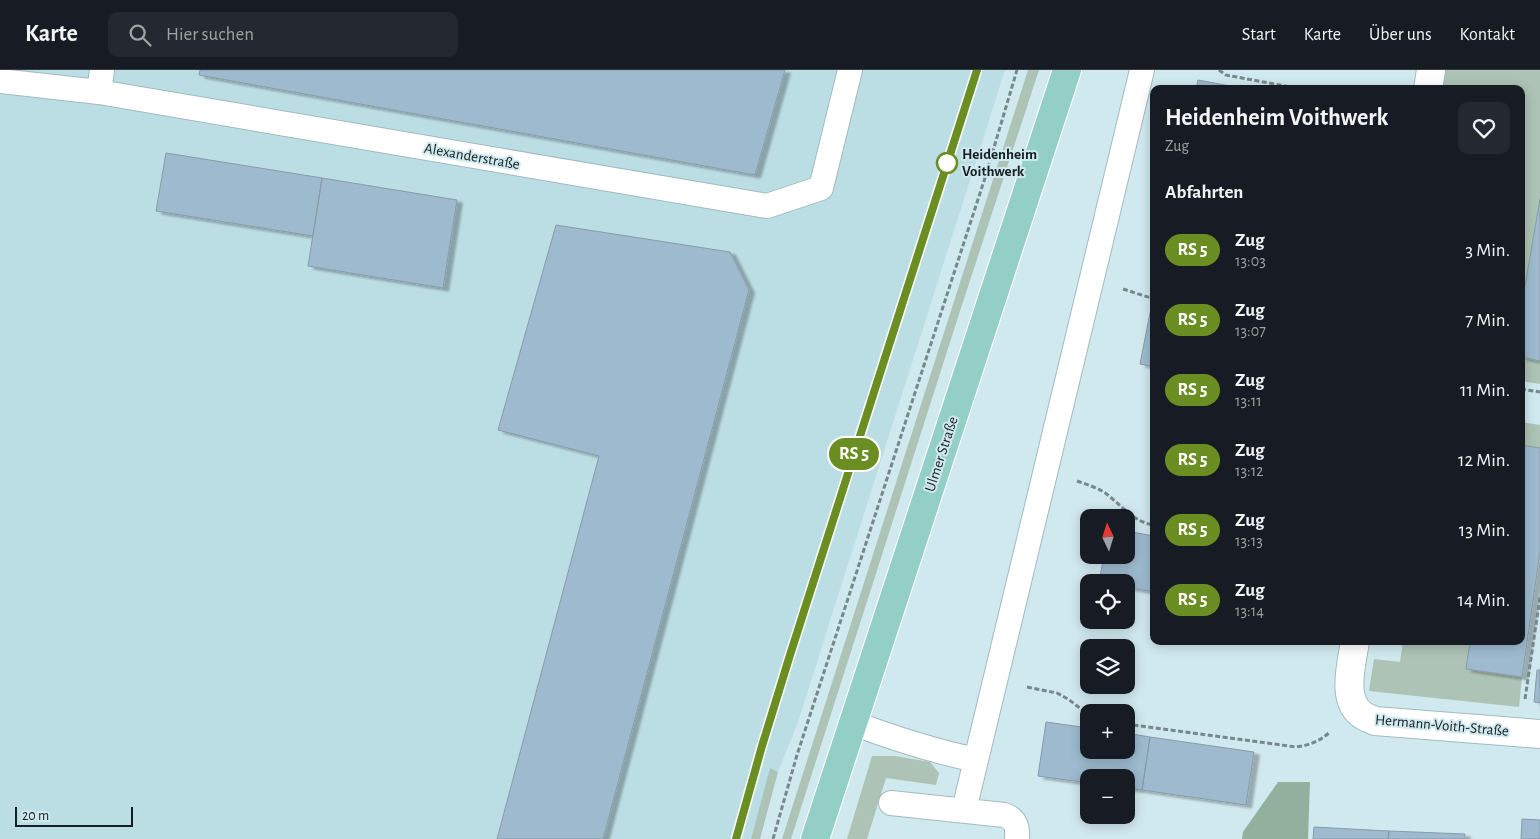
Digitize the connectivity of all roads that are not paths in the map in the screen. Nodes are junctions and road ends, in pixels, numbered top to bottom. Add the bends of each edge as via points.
1 (850, 70) edge
2 (1067, 70) edge
3 (1142, 70) edge
4 (1431, 70) edge
5 (0, 81) edge
6 (101, 81) edge
7 (1429, 85) edge
8 (1354, 645) edge
9 (853, 723) junction
10 (1530, 733) edge
11 (976, 760) junction
12 (891, 803) dead end
13 (964, 810) junction
14 (815, 839) edge
15 (1017, 839) edge

1 - 6 lane, Alexanderstraße via 822,188 767,206
2 - 9 main road, Ulmer Straße
3 - 11 lane
4 - 7 street
5 - 6 lane, Alexanderstraße
8 - 10 street, Hermann-Voith-Straße via 1349,688 1356,709 1364,716 1375,721
9 - 11 lane via 899,740
9 - 14 main road, Ulmer Straße
11 - 13 lane
12 - 13 lane
13 - 15 lane via 1011,817

